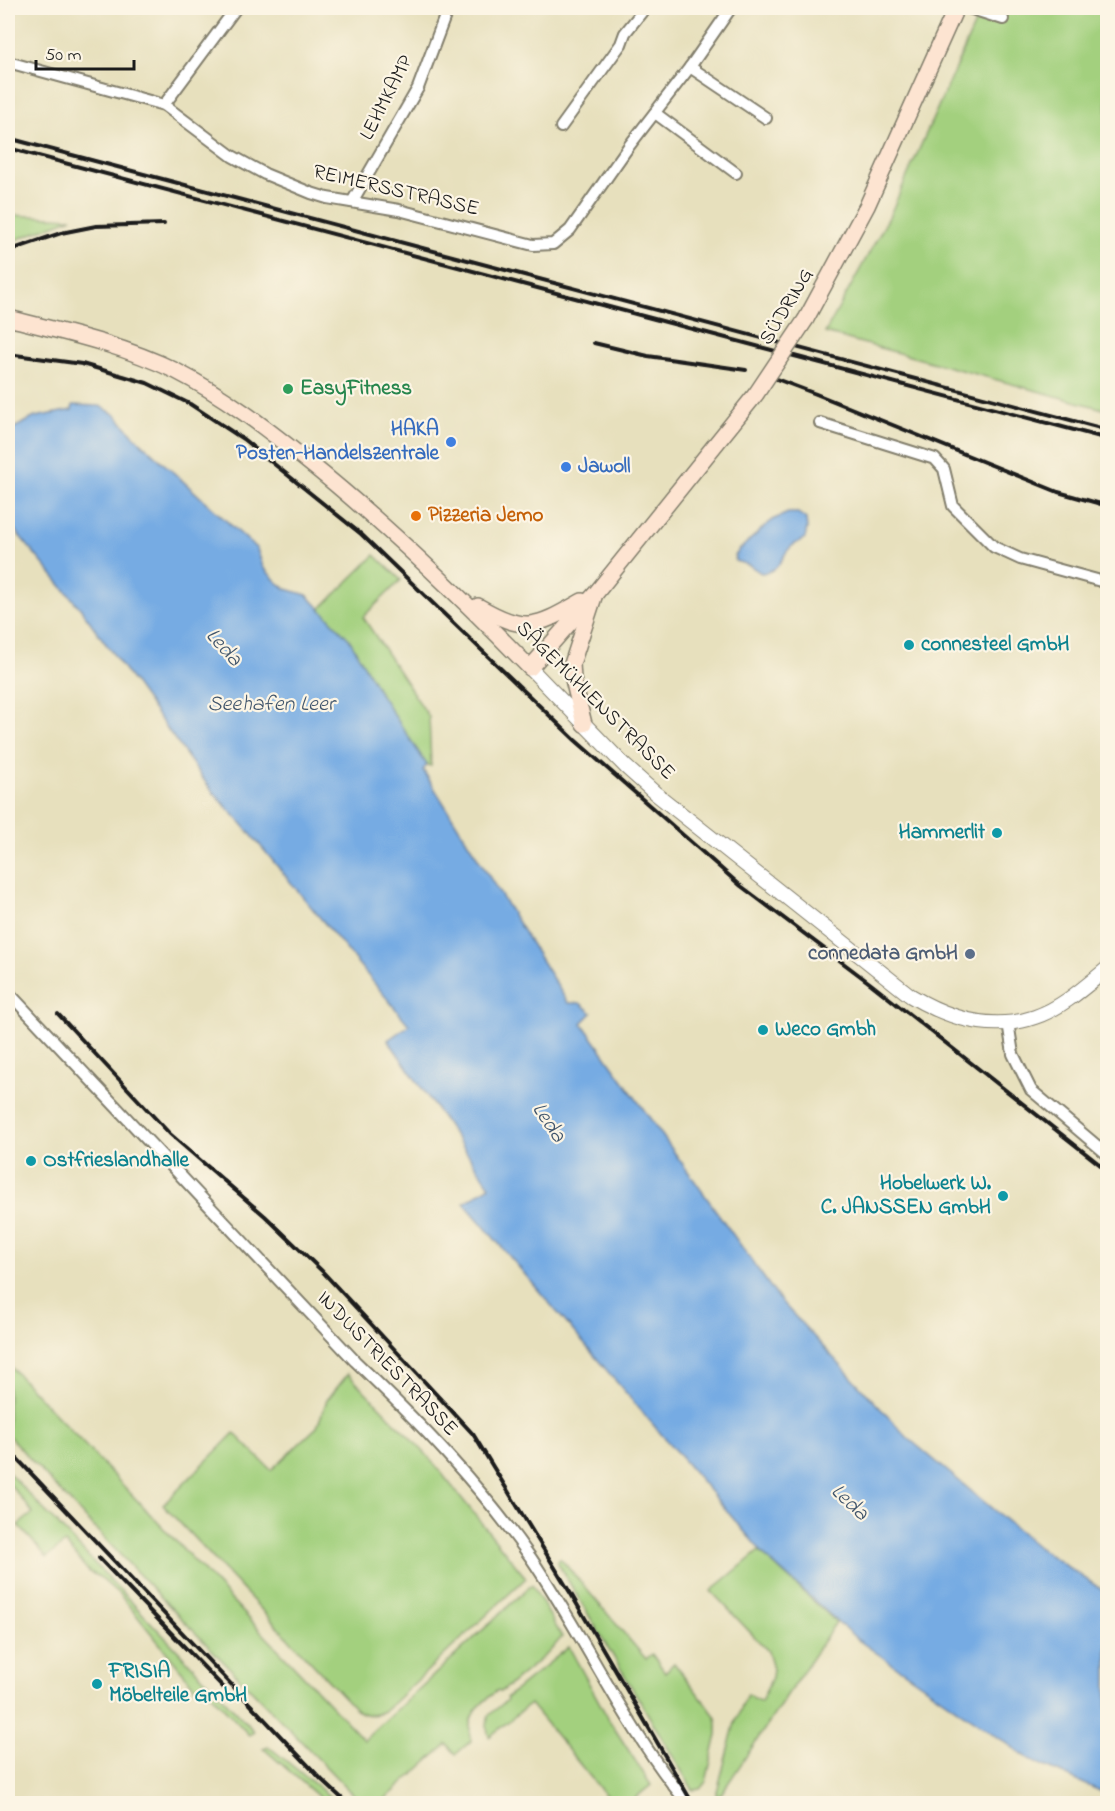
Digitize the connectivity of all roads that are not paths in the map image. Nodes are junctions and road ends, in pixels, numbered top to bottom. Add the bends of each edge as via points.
1 (236, 8) edge
2 (448, 8) edge
3 (645, 8) edge
4 (731, 8) edge
5 (969, 8) edge
6 (954, 13) edge
7 (1003, 19) dead end
8 (8, 62) edge
9 (690, 67) junction
10 (164, 105) junction
11 (655, 114) junction
12 (766, 118) dead end
13 (561, 127) dead end
14 (736, 173) dead end
15 (352, 202) junction
16 (8, 318) edge
17 (820, 423) dead end
18 (1107, 583) edge
19 (596, 593) junction
20 (462, 598) junction
21 (530, 668) junction
22 (584, 724) junction
23 (1107, 968) edge
24 (8, 992) edge
25 (1008, 1022) junction
26 (1107, 1155) edge
27 (688, 1803) edge

1 - 10 street
2 - 15 street, LEHMKAMP via 418,88
3 - 13 street
4 - 9 street
5 - 7 street
6 - 19 main road, SÜDRING, bridge via 867,206 806,319 756,394
8 - 10 street, REIMERSSTRASSE
9 - 11 street
9 - 12 street
10 - 15 street, REIMERSSTRASSE via 232,156 265,174 327,198
11 - 14 street
11 - 15 street, REIMERSSTRASSE via 570,230 553,244 533,245 399,210
16 - 20 main road, SÄGEMÜHLENSTRASSE via 112,346 210,389 355,500
17 - 18 street via 935,459 944,469 953,506 994,547 1020,560
19 - 20 main road, SÜDRING via 532,625 499,619
19 - 21 main road, SÜDRING
19 - 22 main road via 572,664
20 - 21 main road, SÄGEMÜHLENSTRASSE
21 - 22 street, SÄGEMÜHLENSTRASSE
22 - 25 street, SÄGEMÜHLENSTRASSE via 655,793 912,996 955,1018
23 - 25 street, SÄGEMÜHLENSTRASSE via 1050,1009 1035,1017
24 - 27 street, INDUSTRIESTRASSE via 474,1482 530,1557 632,1727
25 - 26 street via 1013,1054 1031,1090

